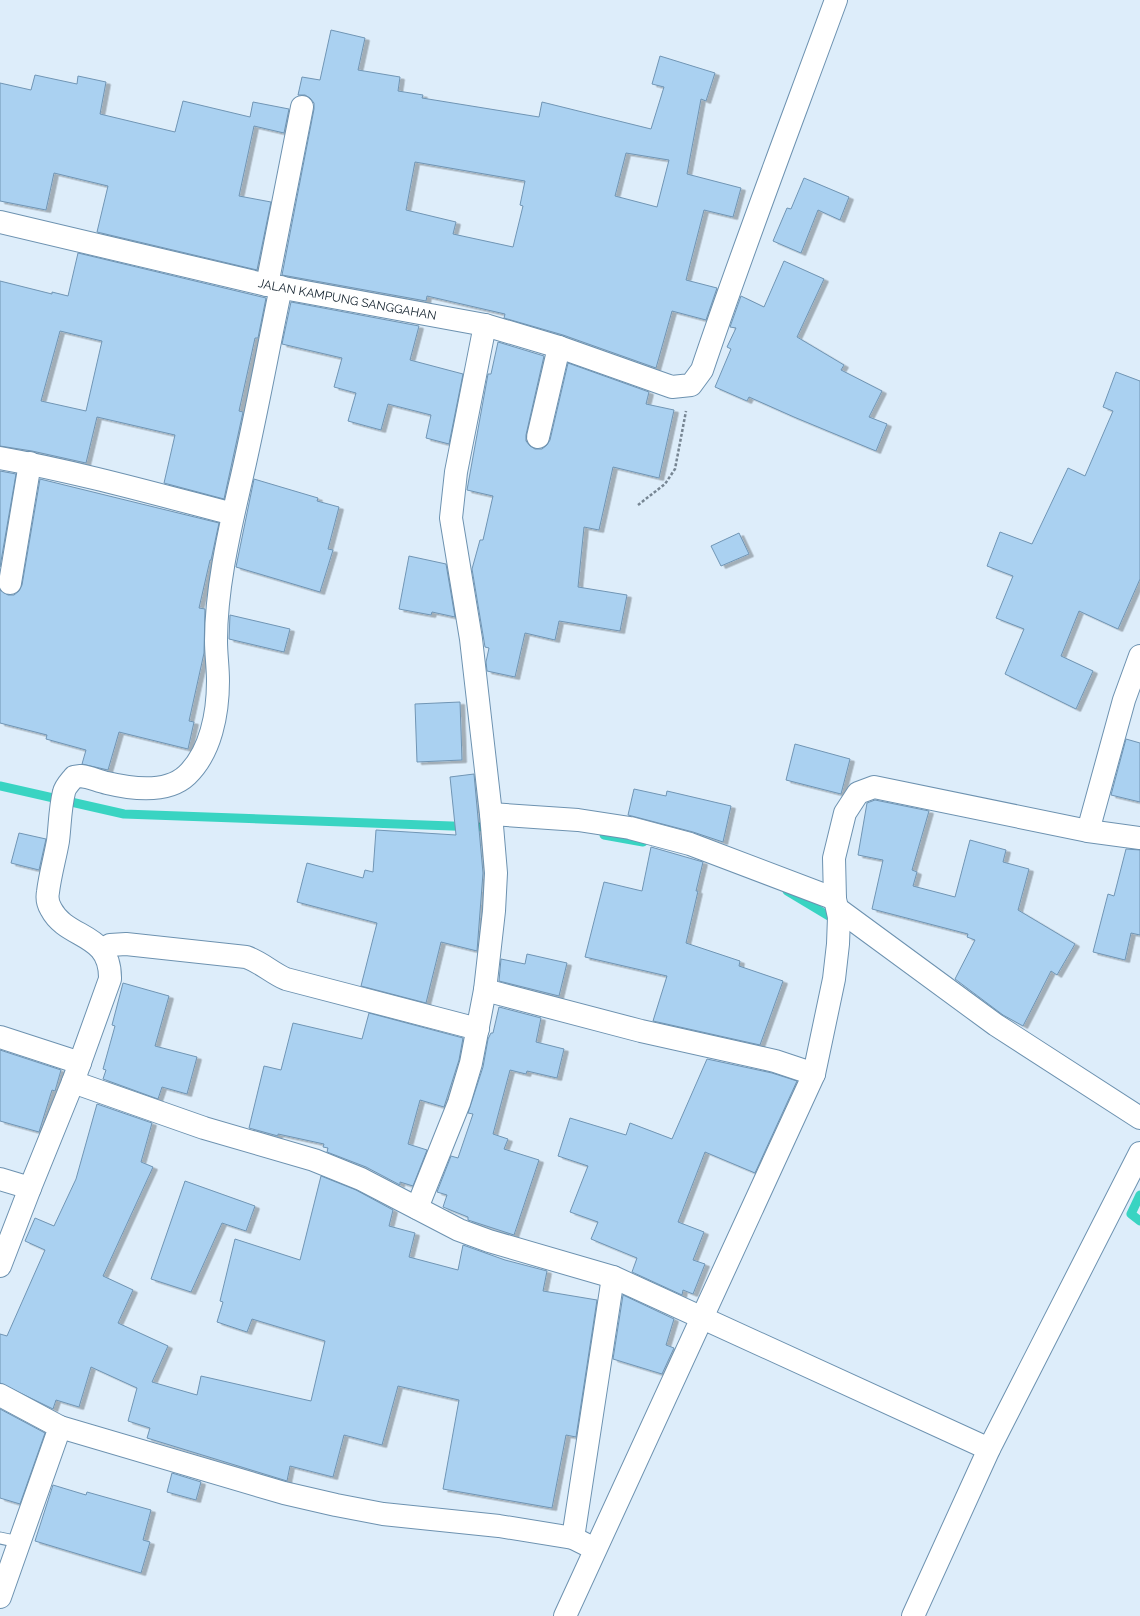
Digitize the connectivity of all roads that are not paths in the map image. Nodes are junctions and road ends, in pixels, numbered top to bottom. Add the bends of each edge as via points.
1 (836, 0) edge
2 (302, 106) dead end
3 (0, 222) edge
4 (274, 286) junction
5 (486, 326) junction
6 (559, 347) junction
7 (538, 437) dead end
8 (0, 458) edge
9 (30, 463) junction
10 (233, 514) junction
11 (10, 583) dead end
12 (1140, 656) edge
13 (491, 814) junction
14 (1088, 831) junction
15 (1140, 838) edge
16 (837, 908) junction
17 (102, 950) junction
18 (485, 990) junction
19 (478, 1029) junction
20 (0, 1037) edge
21 (77, 1073) junction
22 (814, 1074) junction
23 (1140, 1118) edge
24 (1140, 1153) edge
25 (0, 1179) edge
26 (30, 1188) junction
27 (417, 1208) junction
28 (0, 1266) edge
29 (613, 1277) junction
30 (702, 1319) junction
31 (0, 1395) edge
32 (60, 1427) junction
33 (989, 1449) junction
34 (573, 1538) junction
35 (10, 1540) edge
36 (595, 1549) junction
37 (0, 1597) edge
38 (565, 1616) edge
39 (913, 1616) edge

1 - 6 street, JALAN KAMPUNG SANGGAHAN via 746,242 702,370 691,385 672,387
2 - 4 street
3 - 4 street, JALAN KAMPUNG SANGGAHAN
4 - 5 street, JALAN KAMPUNG SANGGAHAN
4 - 10 street
5 - 6 street, JALAN KAMPUNG SANGGAHAN
5 - 13 street via 456,472 451,518 471,639
6 - 7 street
8 - 9 street
9 - 10 street
9 - 11 street
10 - 17 street via 219,604 216,640 217,702 213,726 197,764 186,776 167,786 125,787 81,776 74,777 64,791 48,903 65,925 84,935
12 - 14 street via 1124,700
13 - 16 street via 578,820 630,828 690,844
13 - 18 street via 496,873
14 - 15 street
14 - 16 street via 874,787 858,793 845,813 834,858
16 - 22 street via 838,944 834,979
16 - 23 street via 996,1025
17 - 19 street via 110,945 126,944 246,957 286,979
17 - 21 street via 110,968 110,980
18 - 19 street
18 - 22 street via 641,1031 775,1061
19 - 27 street via 472,1063 459,1103
20 - 21 street
21 - 26 street
21 - 27 street via 204,1128 314,1160 361,1179
22 - 30 street
24 - 33 street
25 - 26 street
26 - 28 street
27 - 29 street via 453,1228 489,1241
29 - 30 street
29 - 34 street
30 - 33 street
30 - 36 street
31 - 32 street
32 - 34 street via 284,1493 336,1505 383,1514 500,1526
32 - 35 street
33 - 39 street
34 - 36 street
35 - 37 street
36 - 38 street

